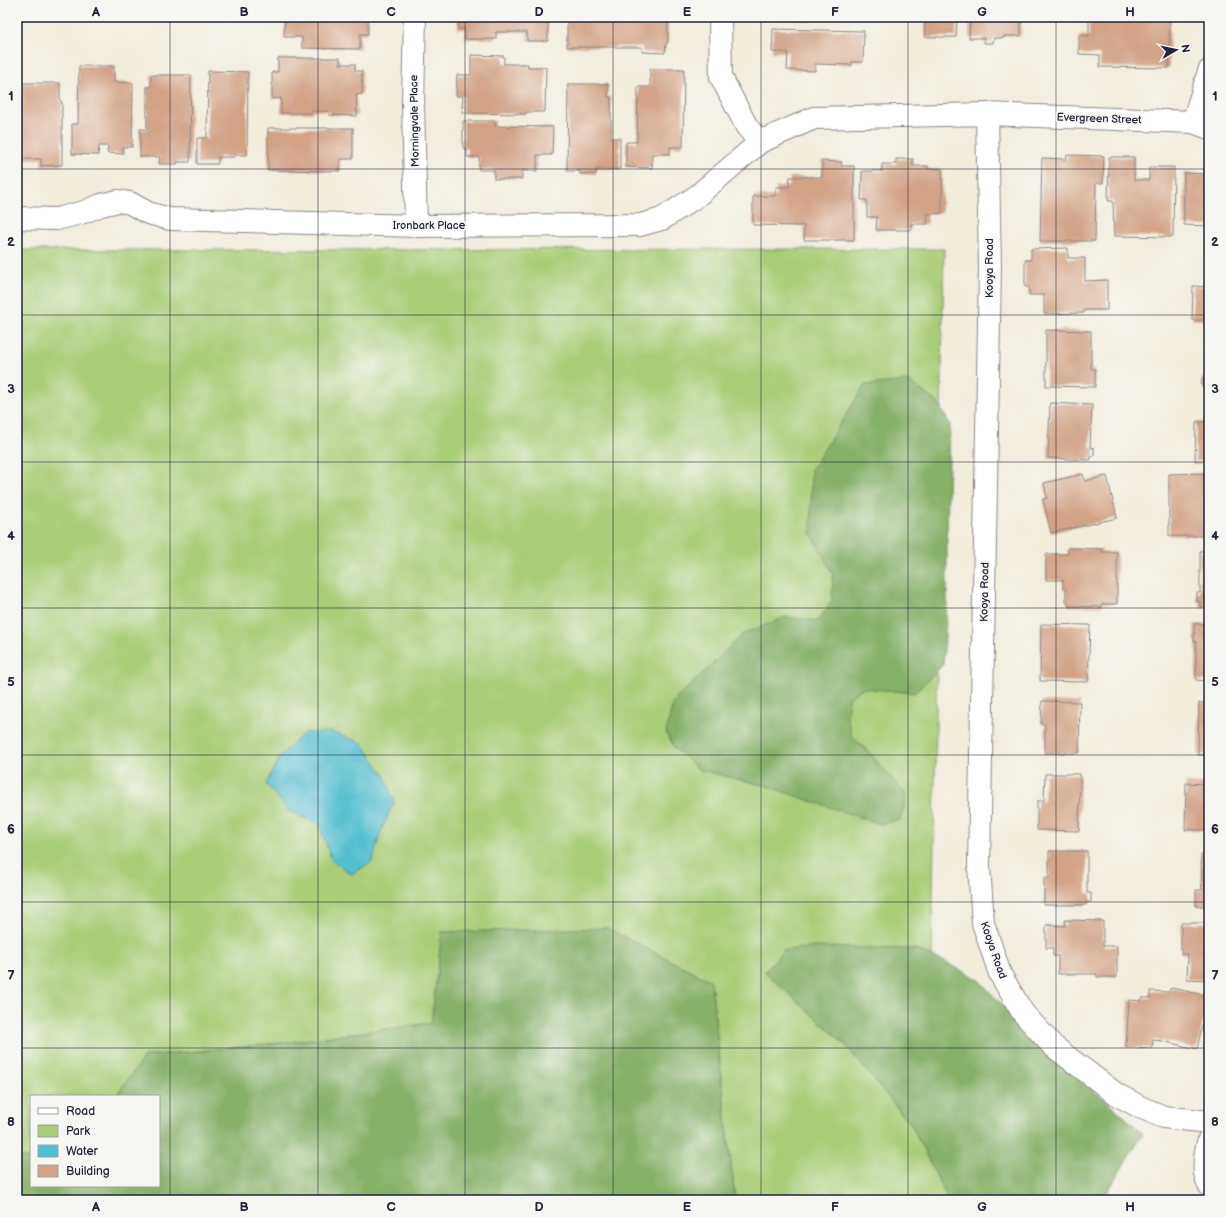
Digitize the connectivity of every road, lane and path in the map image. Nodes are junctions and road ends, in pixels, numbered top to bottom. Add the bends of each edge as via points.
1 (415, 17) edge
2 (720, 17) edge
3 (1209, 71) edge
4 (987, 114) junction
5 (1201, 125) edge
6 (760, 142) junction
7 (17, 218) edge
8 (416, 226) junction
9 (1209, 1122) edge
10 (1209, 1139) edge
11 (1209, 1185) edge

1 - 8 street, Morningvale Place via 413,106
2 - 6 street via 721,77 747,126
3 - 5 street
4 - 5 street, Evergreen Street
4 - 6 street, Ironbark Place via 814,118
4 - 9 street, Kooya Road via 990,267 980,866 983,923 1000,974 1023,1013 1053,1046 1116,1094 1140,1107 1164,1117
6 - 8 street, Ironbark Place via 697,196 662,219 640,225
7 - 8 street, Ironbark Place via 57,219 118,202 130,203 148,213 170,219
10 - 11 street via 1205,1155 1206,1180

